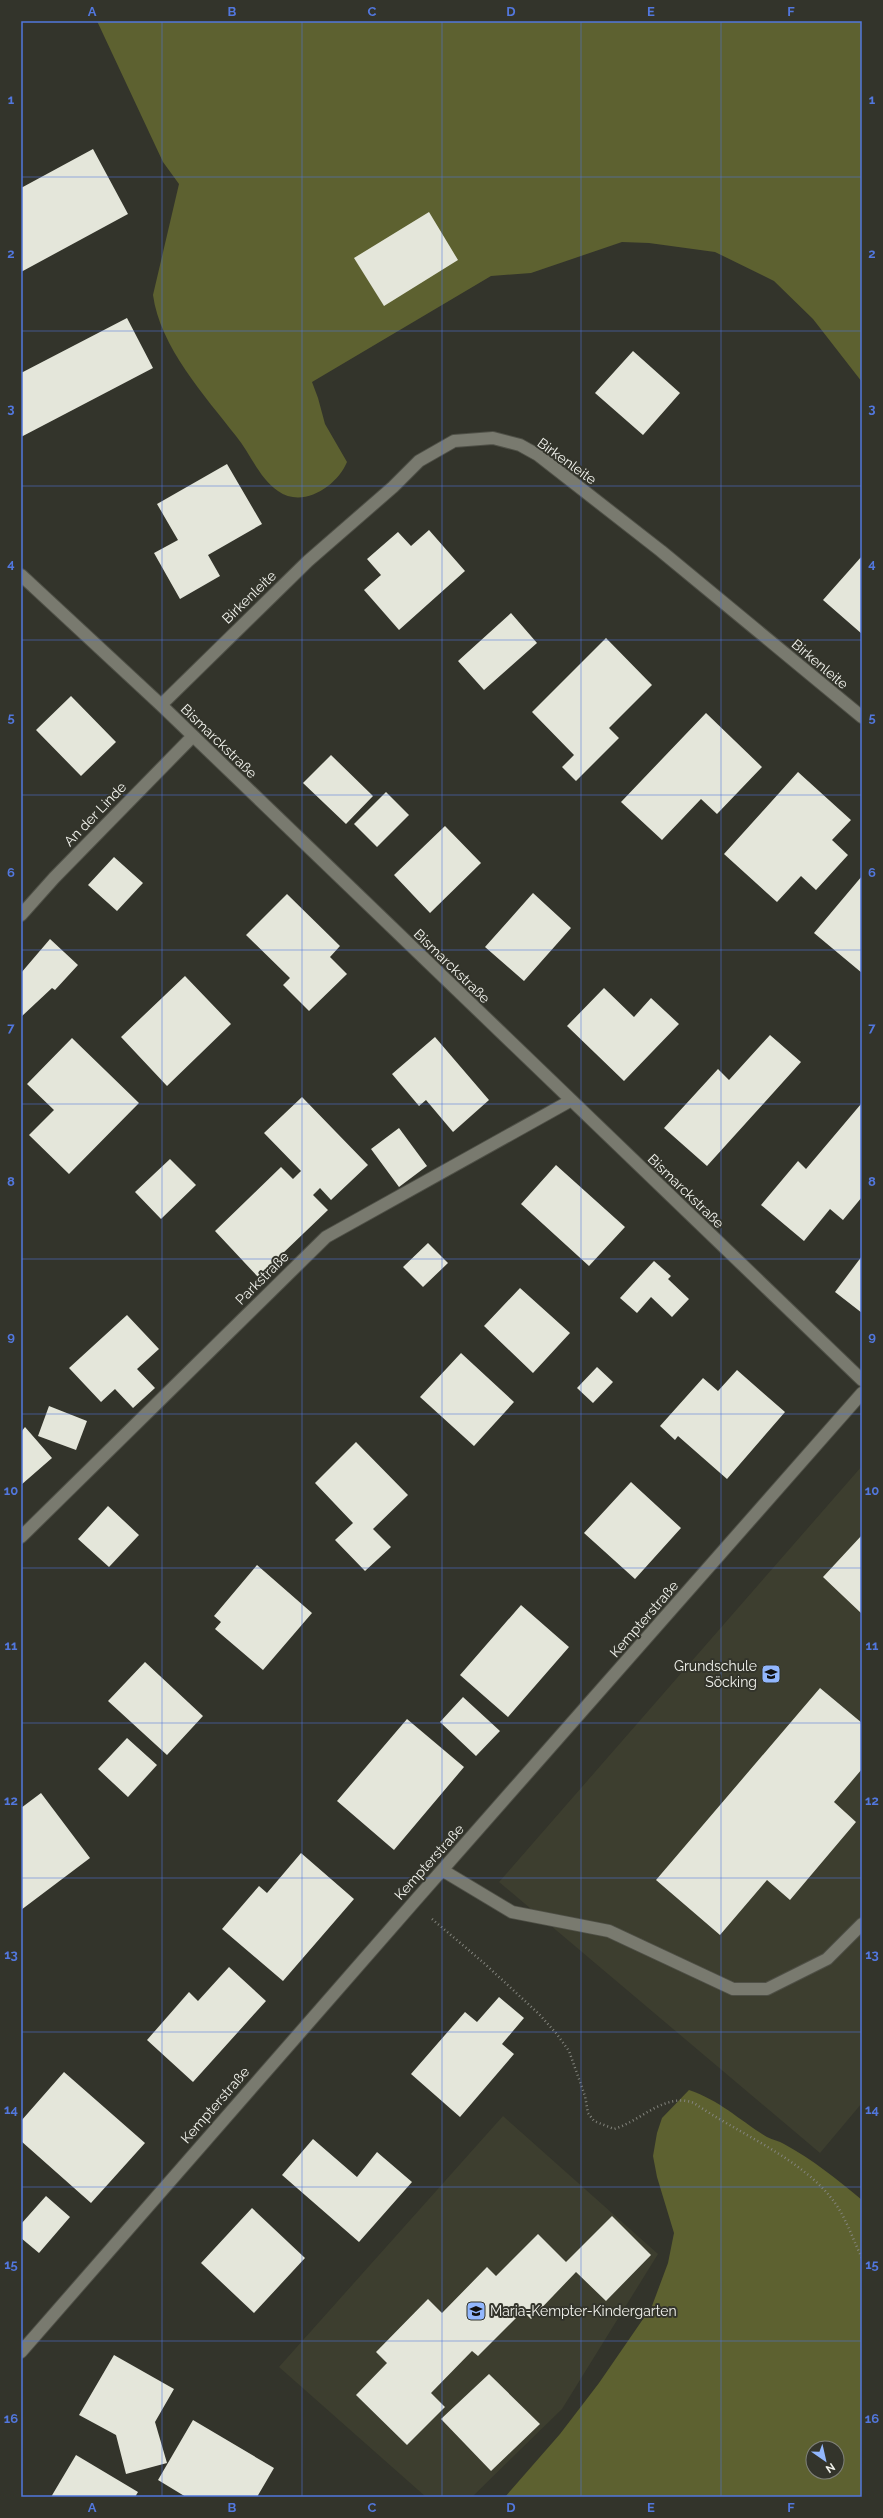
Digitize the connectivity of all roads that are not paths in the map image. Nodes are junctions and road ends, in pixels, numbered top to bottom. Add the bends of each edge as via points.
1 (21, 575) edge
2 (160, 705) junction
3 (862, 718) edge
4 (193, 736) junction
5 (21, 916) edge
6 (570, 1101) junction
7 (862, 1380) edge
8 (862, 1393) edge
9 (21, 1537) edge
10 (442, 1870) junction
11 (862, 1924) edge
12 (21, 2352) edge

1 - 2 street, Bismarckstraße
2 - 3 street, Birkenleite via 308,561 419,461 454,441 493,438 520,445 538,455 661,551
2 - 4 street, Bismarckstraße
4 - 5 street, An der Linde via 54,878
4 - 6 street, Bismarckstraße
6 - 7 street, Bismarckstraße
6 - 9 street, Parkstraße via 326,1237
8 - 10 street, Kempterstraße
10 - 11 street via 512,1912 609,1931 733,1989 768,1989 828,1959
10 - 12 street, Kempterstraße

